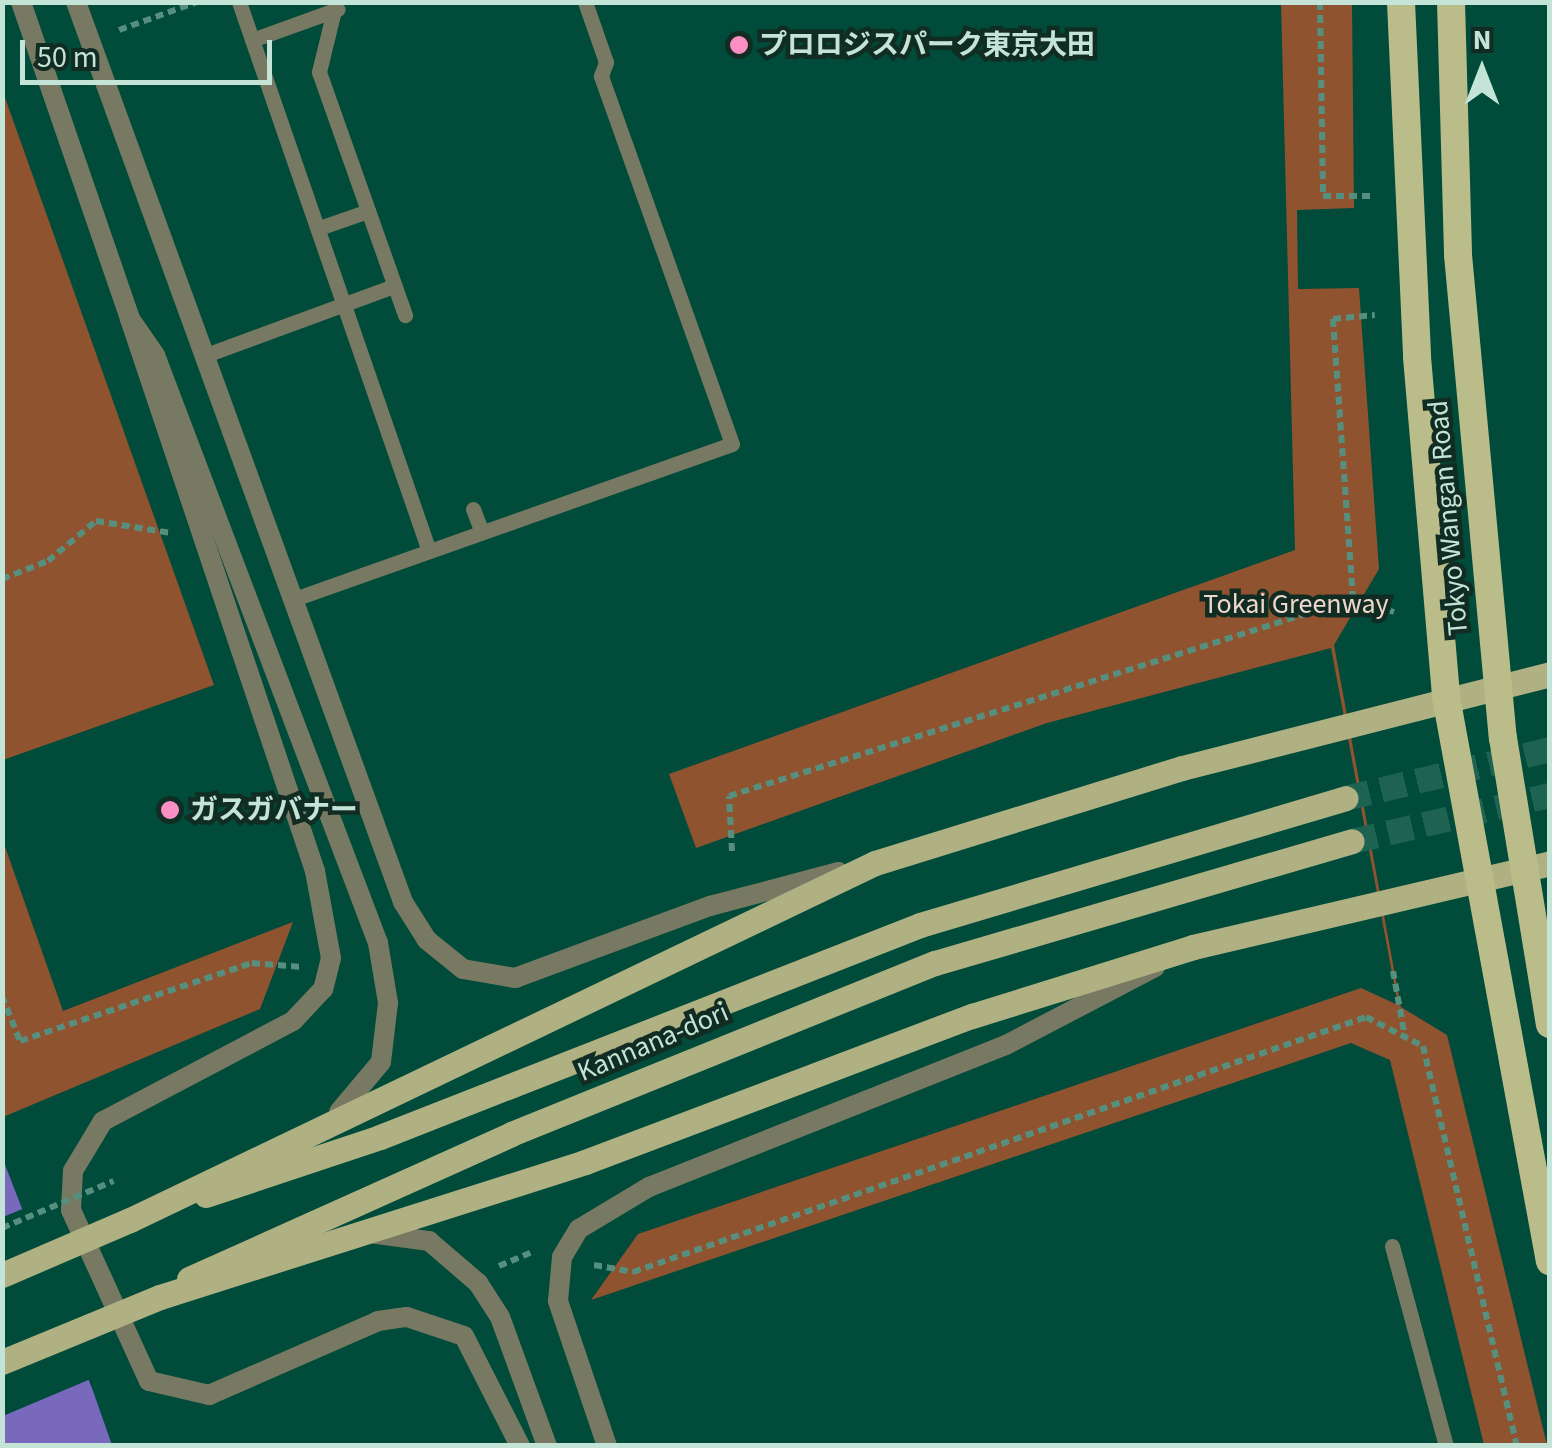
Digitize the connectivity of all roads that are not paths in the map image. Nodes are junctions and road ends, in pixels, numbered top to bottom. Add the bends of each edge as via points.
1 (21, 2) edge
2 (76, 2) edge
3 (239, 2) edge
4 (585, 2) edge
5 (1401, 2) edge
6 (1451, 2) edge
7 (337, 6) edge
8 (252, 40) junction
9 (368, 211) junction
10 (319, 228) junction
11 (394, 286) junction
12 (345, 302) junction
13 (405, 315) dead end
14 (130, 319) junction
15 (206, 354) junction
16 (473, 509) dead end
17 (481, 530) junction
18 (428, 548) junction
19 (297, 598) junction
20 (1550, 674) edge
21 (1446, 698) junction
22 (1345, 798) tunnel mouth
23 (1352, 841) tunnel mouth
24 (875, 863) junction
25 (1550, 863) edge
26 (1476, 880) junction
27 (1192, 947) junction
28 (1550, 1024) edge
29 (339, 1112) junction
30 (130, 1220) junction
31 (368, 1232) junction
32 (1392, 1246) dead end
33 (1550, 1262) edge
34 (2, 1275) edge
35 (160, 1296) junction
36 (2, 1362) edge
37 (520, 1446) edge
38 (547, 1446) edge
39 (606, 1446) edge
40 (1446, 1446) edge

1 - 14 street
2 - 15 street
3 - 8 lane
4 - 17 lane via 606,62 602,76 732,444
5 - 21 highway via 1417,358
6 - 28 highway, Tokyo Wangan Road, bridge via 1482,559
7 - 8 lane
7 - 9 lane via 319,72
8 - 10 lane
9 - 10 lane
9 - 11 lane
10 - 12 lane
11 - 12 lane
11 - 13 lane
12 - 15 lane
12 - 18 lane
14 - 29 street via 155,355 378,943 388,1002 380,1062
14 - 37 street via 135,356 316,871 332,958 323,989 292,1021 103,1121 74,1171 71,1210 149,1381 209,1395 378,1321 407,1317 464,1336
15 - 19 street
16 - 17 lane
17 - 18 lane
18 - 19 lane
19 - 24 street via 403,902 427,940 463,969 486,978 544,973 710,906
20 - 21 main road
21 - 24 main road
21 - 26 highway
22 - 30 main road, Kannana-dori via 939,919 380,1137
23 - 35 main road, Kannana-dori via 1070,918 802,1013 221,1258
24 - 29 main road
25 - 26 main road
26 - 27 main road
26 - 33 highway
27 - 31 main road via 972,1016 676,1130
27 - 39 street via 1006,1045 649,1186 578,1229 562,1257 558,1300
29 - 30 main road
30 - 34 main road, Kannana-dori, bridge
31 - 35 main road
31 - 38 street via 429,1241 478,1282 500,1317
32 - 40 lane
35 - 36 main road, Kannana-dori, bridge

